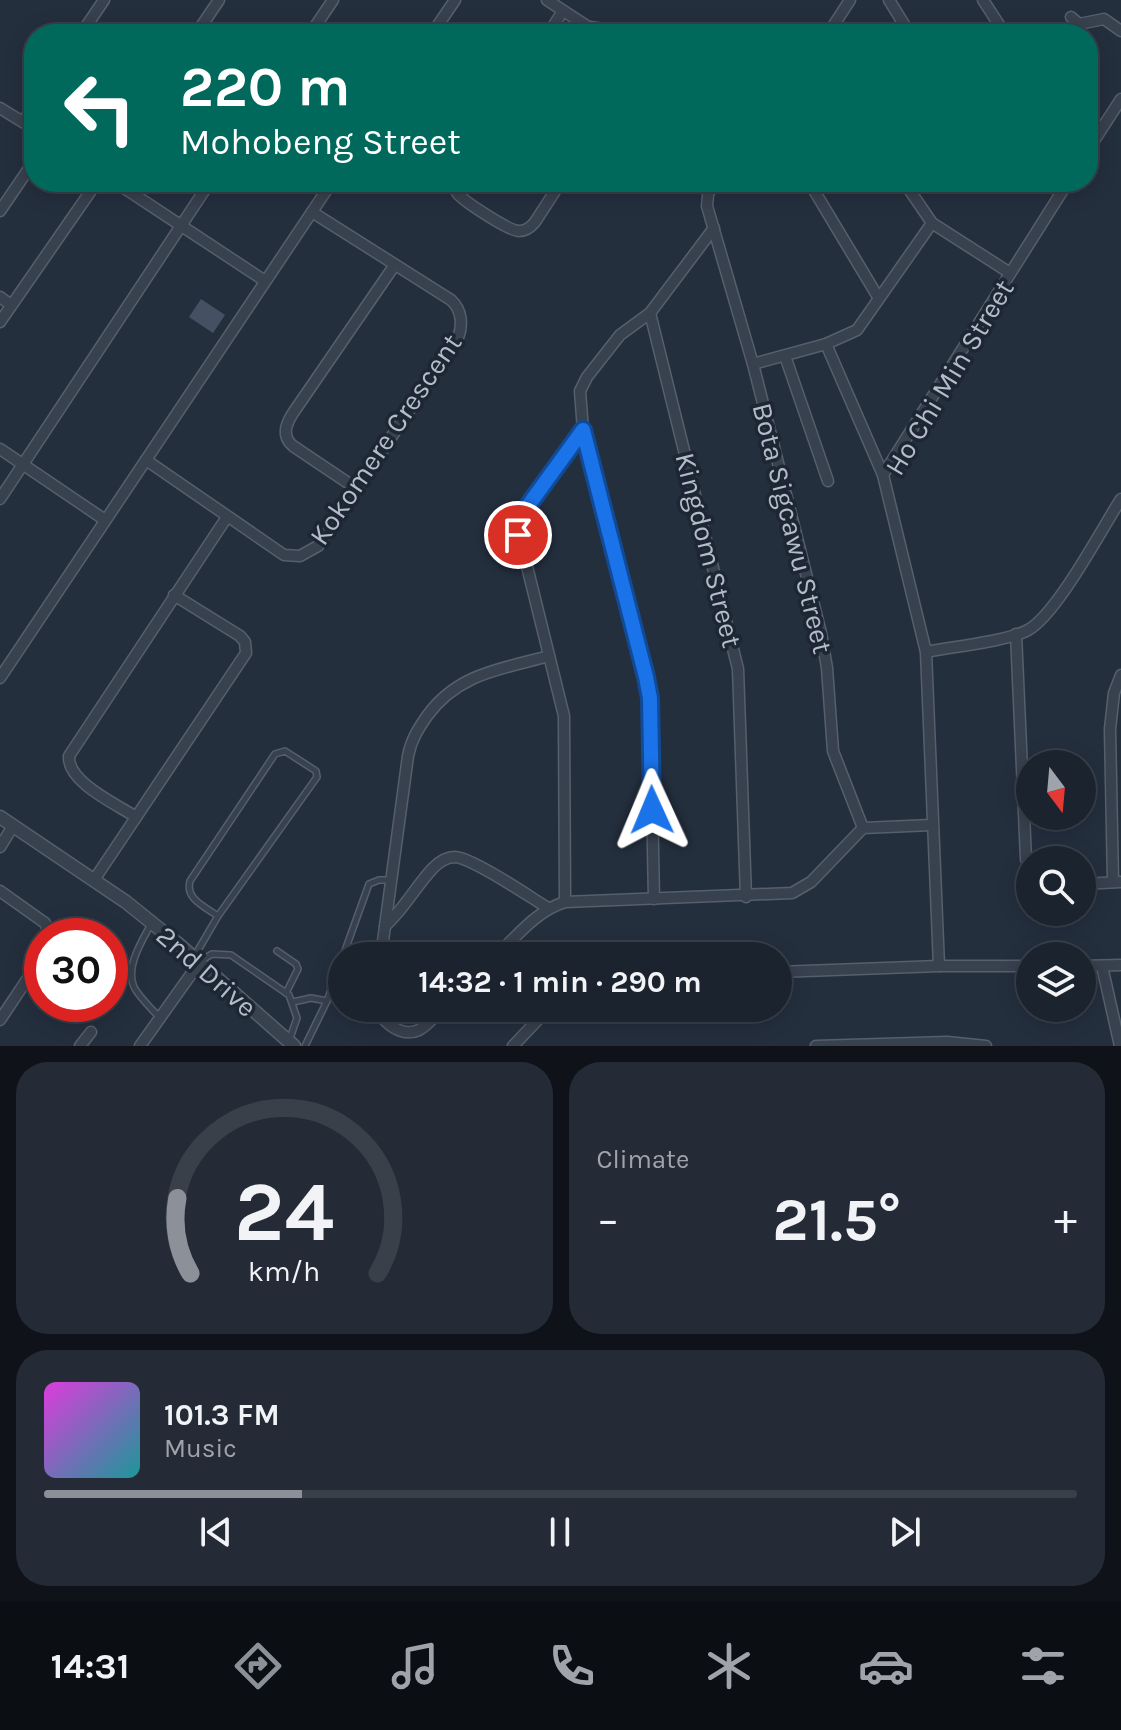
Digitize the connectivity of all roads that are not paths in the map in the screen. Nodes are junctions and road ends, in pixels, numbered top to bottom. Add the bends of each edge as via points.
1 (104, 0) edge
2 (219, 0) edge
3 (333, 0) edge
4 (455, 0) edge
5 (547, 0) edge
6 (850, 0) edge
7 (889, 0) edge
8 (983, 0) edge
9 (563, 11) junction
10 (1071, 17) dead end
11 (88, 24) edge
12 (203, 24) edge
13 (317, 24) edge
14 (439, 24) edge
15 (555, 24) edge
16 (583, 24) edge
17 (834, 24) edge
18 (904, 24) edge
19 (999, 24) edge
20 (1121, 31) edge
21 (1121, 99) edge
22 (0, 108) edge
23 (23, 122) edge
24 (1100, 131) joint
25 (1098, 134) edge
26 (24, 176) edge
27 (90, 192) edge
28 (130, 192) edge
29 (203, 192) edge
30 (325, 192) edge
31 (457, 192) edge
32 (554, 192) edge
33 (709, 192) edge
34 (815, 192) edge
35 (911, 192) edge
36 (1062, 192) edge
37 (0, 211) edge
38 (312, 212) junction
39 (932, 223) junction
40 (181, 226) junction
41 (714, 228) junction
42 (394, 266) junction
43 (1010, 273) junction
44 (265, 281) junction
45 (0, 297) edge
46 (878, 297) junction
47 (11, 305) junction
48 (650, 313) junction
49 (0, 322) edge
50 (826, 344) junction
51 (785, 356) junction
52 (753, 364) junction
53 (583, 430) junction
54 (0, 449) edge
55 (146, 460) junction
56 (23, 465) junction
57 (883, 475) junction
58 (828, 481) dead end
59 (357, 489) junction
60 (0, 499) edge
61 (1121, 499) edge
62 (227, 517) junction
63 (105, 520) junction
64 (174, 595) junction
65 (1016, 634) junction
66 (926, 652) junction
67 (549, 656) junction
68 (1121, 675) edge
69 (0, 678) edge
70 (0, 817) edge
71 (136, 817) junction
72 (932, 825) junction
73 (13, 826) junction
74 (863, 828) junction
75 (1025, 846) edge
76 (0, 847) edge
77 (94, 880) junction
78 (391, 880) junction
79 (1117, 882) edge
80 (1096, 883) edge
81 (0, 891) edge
82 (746, 897) junction
83 (654, 899) junction
84 (565, 902) junction
85 (548, 908) junction
86 (218, 916) junction
87 (38, 918) edge
88 (151, 922) junction
89 (385, 926) junction
90 (348, 942) edge
91 (383, 942) edge
92 (510, 942) edge
93 (277, 951) dead end
94 (196, 960) junction
95 (1121, 965) edge
96 (939, 966) junction
97 (1016, 966) edge
98 (1096, 966) edge
99 (1102, 966) junction
100 (792, 971) edge
101 (24, 984) edge
102 (286, 993) junction
103 (328, 998) edge
104 (327, 1001) junction
105 (293, 1002) junction
106 (160, 1018) junction
107 (0, 1020) edge
108 (388, 1022) edge
109 (428, 1022) edge
110 (536, 1022) edge
111 (91, 1032) dead end
112 (291, 1044) edge
113 (872, 1045) edge
114 (80, 1046) edge
115 (140, 1046) edge
116 (305, 1046) edge
117 (513, 1046) edge
118 (816, 1046) edge
119 (982, 1046) edge
120 (1120, 1046) edge

1 - 11 street
2 - 12 street
3 - 13 street
4 - 14 street
5 - 9 street
6 - 17 street
7 - 18 street
8 - 19 street
9 - 15 street
9 - 16 street
10 - 20 street via 1079,24 1104,19
21 - 24 street
22 - 23 street
24 - 25 street
26 - 37 street
27 - 47 street
28 - 40 street
29 - 40 street
30 - 38 street
31 - 32 street via 520,231 535,222
33 - 41 street, Bota Sigcawu Street via 707,206
34 - 46 street
35 - 39 street
36 - 43 street, Ho Chi Min Street
38 - 42 street, Kokomere Crescent
38 - 44 street
39 - 43 street
39 - 46 street
40 - 44 street
40 - 56 street
41 - 48 street
41 - 52 street, Bota Sigcawu Street
42 - 59 street, Kokomere Crescent via 455,304 461,331
42 - 59 street via 285,432 293,446
43 - 57 street, Ho Chi Min Street
44 - 55 street
45 - 47 street
46 - 50 street via 857,330
47 - 49 street
48 - 53 street via 620,335 582,384
48 - 82 street, Kingdom Street via 738,669
50 - 51 street
50 - 57 street
51 - 52 street
51 - 58 street
52 - 74 street, Bota Sigcawu Street via 821,633 833,751
53 - 67 street via 517,522
53 - 83 street via 650,698
54 - 56 street
55 - 62 street, Kokomere Crescent
55 - 63 street
56 - 60 street
56 - 63 street
57 - 66 street, Ho Chi Min Street
59 - 62 street, Kokomere Crescent via 318,546 300,556 284,555
61 - 65 street via 1048,613
62 - 64 street
63 - 69 street
64 - 71 street via 69,756 71,770 81,781
64 - 71 street via 240,636 246,653
65 - 66 street
65 - 75 street
66 - 72 street, Ho Chi Min Street
67 - 78 street via 461,683 419,728 408,756
67 - 84 street via 566,732
68 - 79 street via 1110,729
70 - 73 street, 2nd Drive
71 - 77 street
72 - 74 street
72 - 96 street, Ho Chi Min Street
73 - 76 street
73 - 77 street, 2nd Drive
74 - 82 street via 803,889
77 - 88 street, 2nd Drive
78 - 89 street
78 - 90 lane via 369,884
79 - 80 street
81 - 87 street
82 - 83 street
83 - 84 street
84 - 85 street
85 - 89 street via 453,857 437,865
85 - 92 street
86 - 86 lane via 317,777 310,766 285,751 275,754 188,886 192,898
86 - 94 lane
88 - 94 street, 2nd Drive
88 - 106 lane via 132,978 134,988
89 - 91 street
93 - 102 lane via 298,966
94 - 102 lane via 231,955
94 - 106 street
94 - 112 street, 2nd Drive
95 - 99 street
96 - 97 street
96 - 100 street
98 - 99 street
99 - 120 street
101 - 107 street
102 - 105 lane
103 - 104 lane
104 - 105 lane
104 - 116 lane
105 - 112 lane via 296,1025
106 - 115 street
108 - 109 street via 408,1032
110 - 117 street
111 - 114 street
113 - 118 street
113 - 119 street

